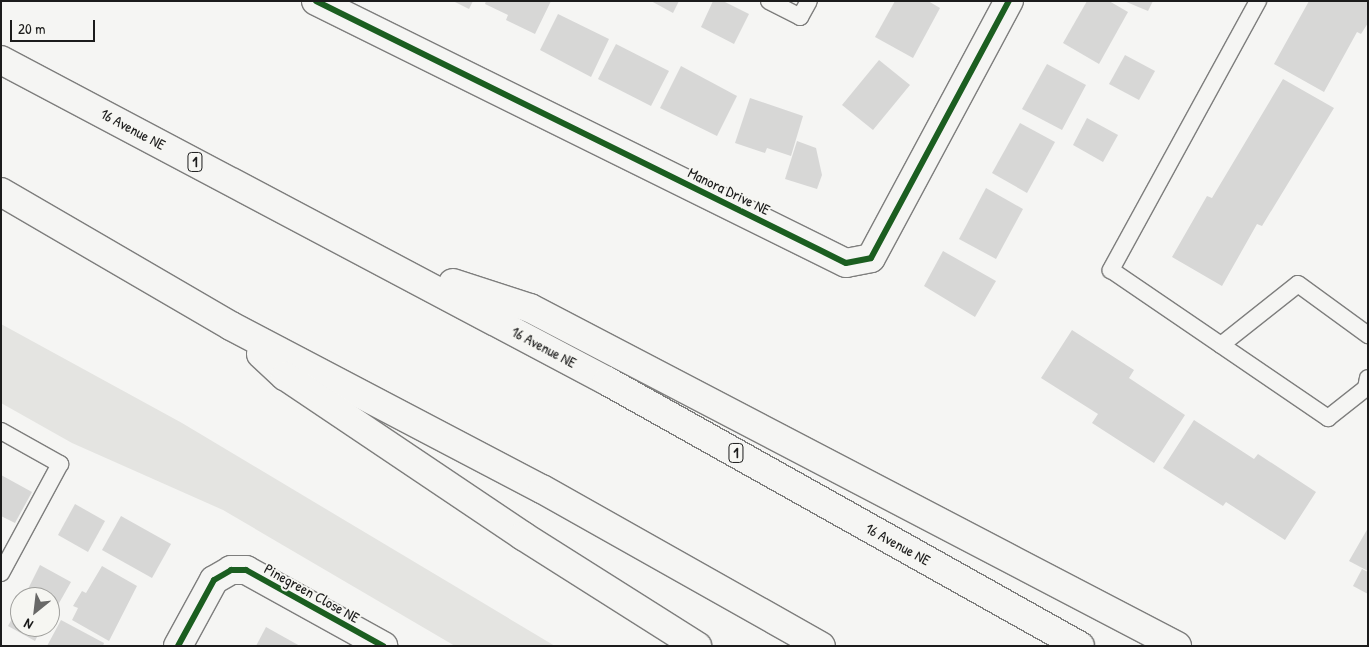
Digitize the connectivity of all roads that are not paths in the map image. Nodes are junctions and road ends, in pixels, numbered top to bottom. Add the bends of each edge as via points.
1 (316, 1) edge
2 (769, 1) edge
3 (809, 1) edge
4 (1009, 1) edge
5 (1258, 1) edge
6 (1, 60) edge
7 (1, 192) edge
8 (389, 263) junction
9 (230, 326) junction
10 (1368, 335) edge
11 (1221, 344) junction
12 (1368, 378) edge
13 (1, 431) edge
14 (1, 573) edge
15 (381, 645) edge
16 (178, 646) edge
17 (697, 646) edge
18 (821, 646) edge
19 (1080, 646) edge
20 (1176, 646) edge

1 - 4 main road, Manora Drive NE via 846,262 872,258
2 - 3 lane via 800,17
5 - 11 lane via 1111,270
6 - 8 main road, 16 Avenue NE / 1
7 - 9 main road
8 - 19 main road, 16 Avenue NE / 1 via 616,385
8 - 20 main road via 530,308
9 - 17 main road via 285,376 523,536
9 - 18 main road via 542,489
10 - 11 lane via 1298,284
11 - 12 lane via 1328,418 1366,388
13 - 14 lane via 60,464
15 - 16 main road, Pinegreen Close NE via 246,570 231,570 214,580

